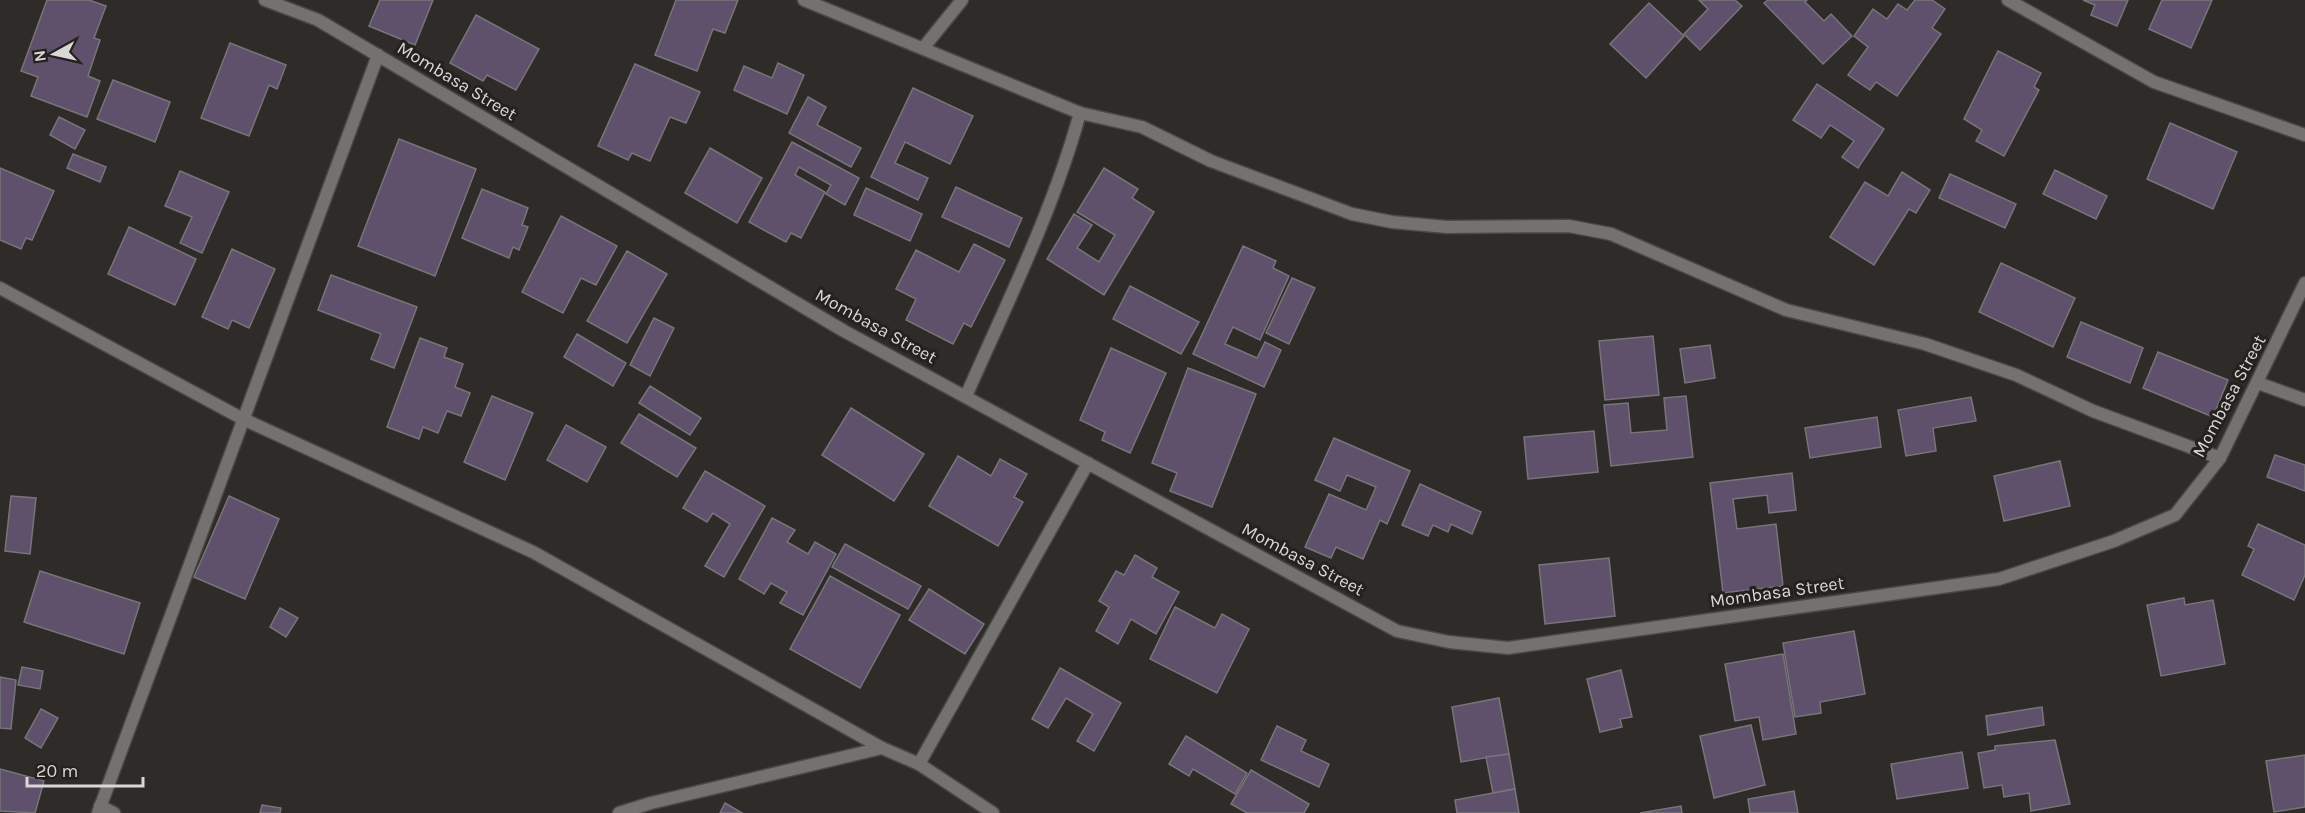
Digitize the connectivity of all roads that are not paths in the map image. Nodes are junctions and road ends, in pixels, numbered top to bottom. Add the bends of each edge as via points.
1 (265, 0) edge
2 (804, 0) edge
3 (962, 0) edge
4 (2008, 0) edge
5 (924, 47) junction
6 (378, 55) junction
7 (1080, 113) junction
8 (2305, 135) edge
9 (2305, 283) edge
10 (0, 288) edge
11 (2258, 383) junction
12 (966, 396) junction
13 (2305, 400) edge
14 (243, 419) junction
15 (2220, 458) junction
16 (1088, 463) junction
17 (882, 748) junction
18 (919, 764) junction
19 (99, 810) edge
20 (114, 813) edge
21 (619, 813) edge
22 (993, 813) edge

1 - 6 street, Mombasa Street via 318,20
2 - 5 street
3 - 5 street
4 - 8 street via 2154,82
5 - 7 street
6 - 12 street, Mombasa Street via 844,332
6 - 14 street
7 - 12 street via 1048,210
7 - 15 street via 1142,128 1211,161 1352,214 1447,228 1569,226 1611,234 1786,310 1935,347 2016,375 2092,411
9 - 11 street, Mombasa Street
10 - 14 street
11 - 13 street
11 - 15 street, Mombasa Street
12 - 16 street, Mombasa Street
14 - 17 street via 533,552
14 - 19 street
15 - 16 street, Mombasa Street via 2175,515 2114,541 1999,579 1508,648 1449,642 1397,631
16 - 18 street
17 - 18 street
17 - 21 street
18 - 22 street
19 - 20 street

